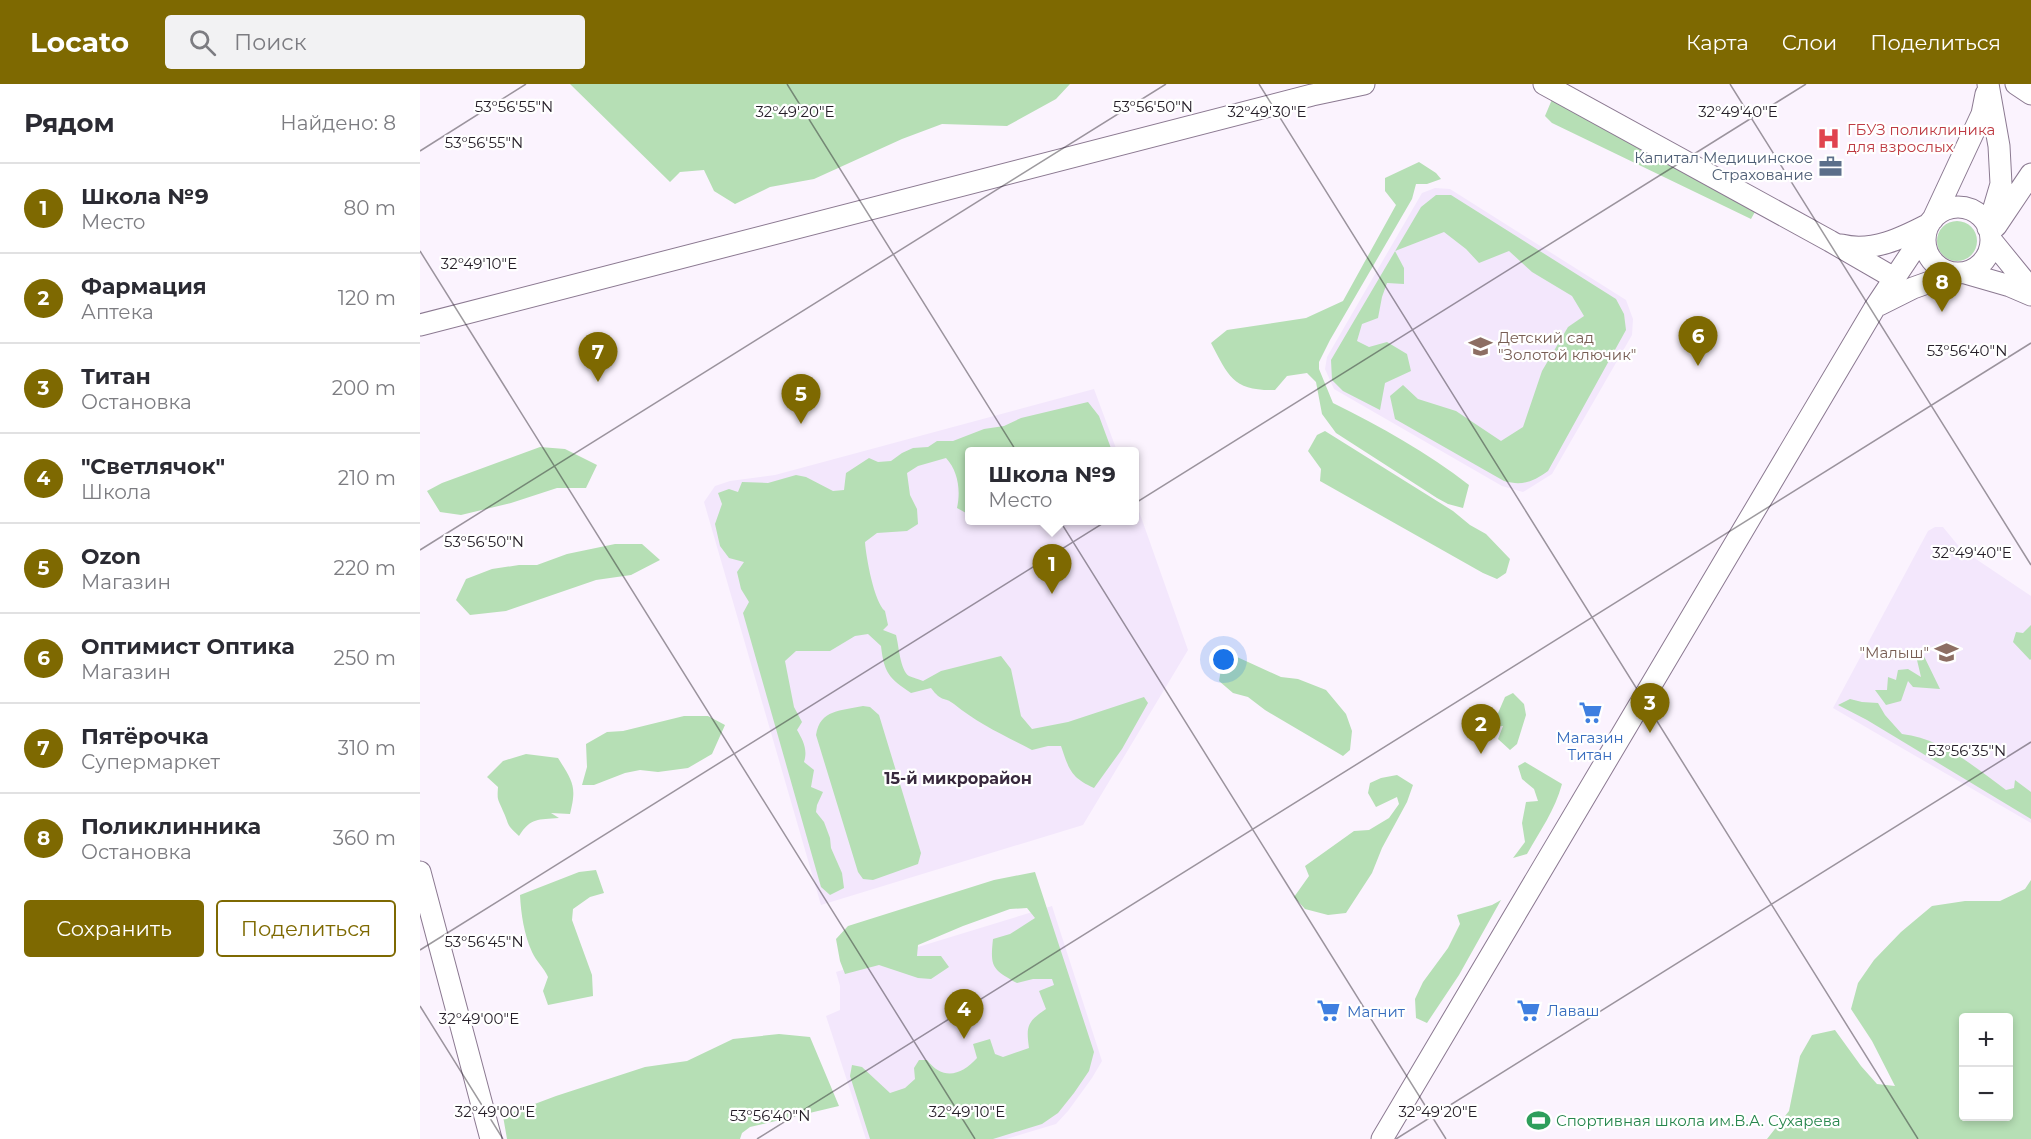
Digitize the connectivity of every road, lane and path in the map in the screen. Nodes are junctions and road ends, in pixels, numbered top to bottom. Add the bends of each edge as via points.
1 (1364, 84) edge
2 (1544, 84) edge
3 (1987, 84) edge
4 (2016, 84) edge
5 (2031, 94) edge
6 (2031, 174) edge
7 (1929, 225) junction
8 (1990, 234) junction
9 (1830, 241) junction
10 (1960, 273) junction
11 (1894, 278) junction
12 (2031, 289) edge
13 (2031, 295) edge
14 (1874, 309) junction
15 (420, 325) edge
16 (420, 872) edge
17 (491, 1139) edge
18 (1382, 1139) edge

1 - 15 street
2 - 9 street
3 - 7 street via 1983,114
3 - 8 street via 1996,124 2001,184
4 - 5 street
6 - 8 street
7 - 8 street via 1938,214 1952,208 1967,208 1980,216
7 - 9 street via 1869,247
7 - 10 street via 1925,248 1933,263 1947,272
7 - 11 street
8 - 10 street via 1986,257 1973,269
8 - 12 street
9 - 11 street
10 - 13 street
10 - 14 street via 1913,288
11 - 14 street
14 - 18 street
16 - 17 street

